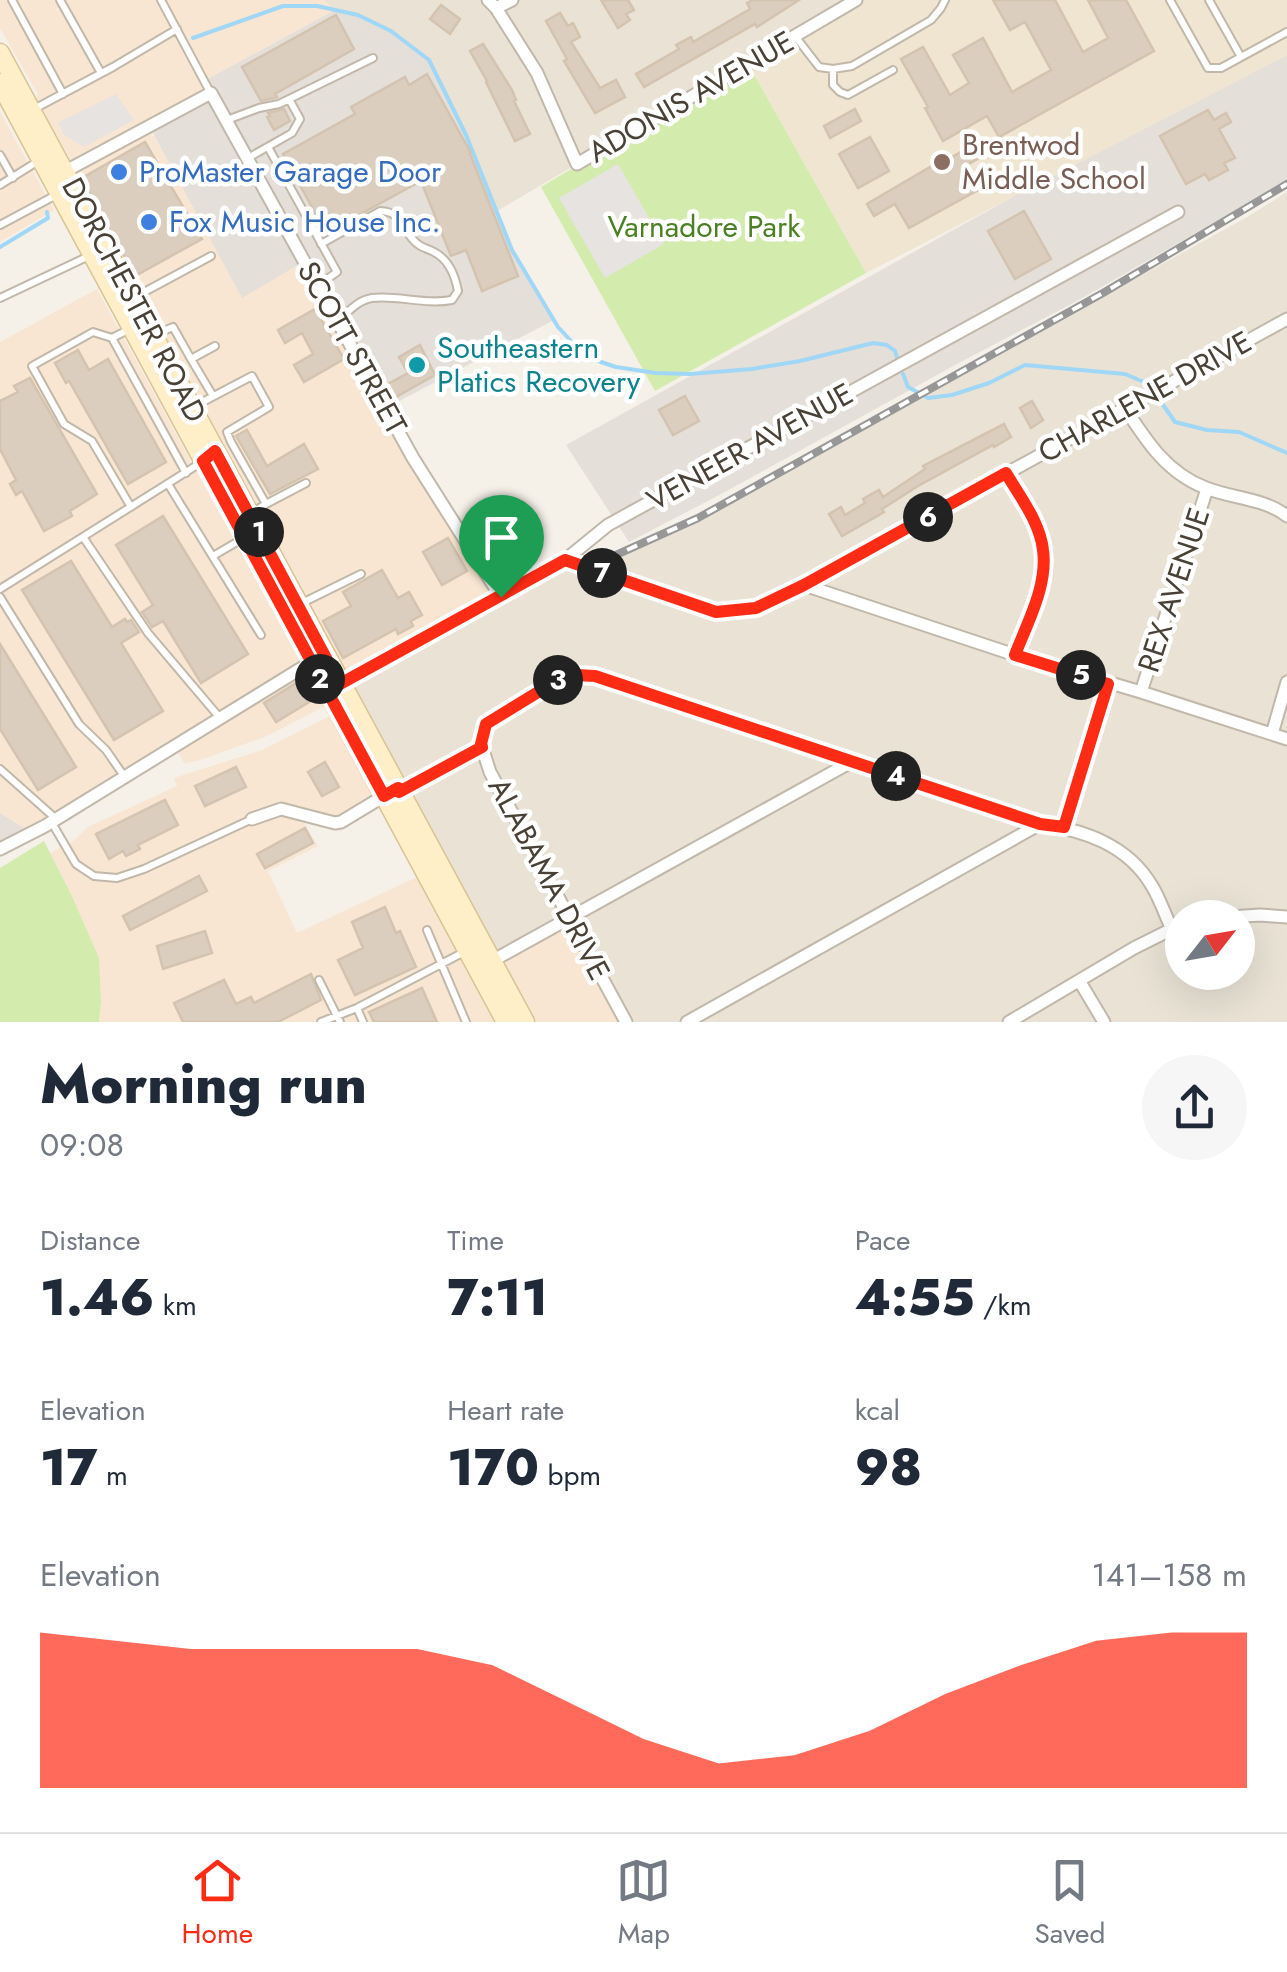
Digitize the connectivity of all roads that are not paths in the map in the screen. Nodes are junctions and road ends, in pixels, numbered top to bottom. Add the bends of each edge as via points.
1 (12, 0) edge
2 (60, 0) edge
3 (162, 0) edge
4 (512, 0) edge
5 (856, 0) edge
6 (945, 0) edge
7 (1170, 0) edge
8 (1209, 0) edge
9 (492, 4) edge
10 (176, 29) junction
11 (1287, 32) edge
12 (795, 36) junction
13 (0, 54) edge
14 (1242, 57) junction
15 (373, 58) dead end
16 (833, 69) junction
17 (893, 70) dead end
18 (101, 74) junction
19 (0, 83) edge
20 (211, 93) junction
21 (63, 94) junction
22 (290, 98) junction
23 (31, 110) junction
24 (226, 120) junction
25 (268, 148) junction
26 (1, 158) edge
27 (247, 159) junction
28 (41, 160) junction
29 (13, 178) junction
30 (62, 183) junction
31 (0, 185) edge
32 (1178, 212) dead end
33 (0, 225) edge
34 (322, 244) junction
35 (99, 252) junction
36 (211, 256) dead end
37 (317, 286) junction
38 (0, 298) edge
39 (132, 298) junction
40 (1287, 319) edge
41 (338, 322) junction
42 (143, 328) junction
43 (112, 338) junction
44 (216, 346) dead end
45 (192, 359) junction
46 (213, 396) junction
47 (1125, 408) junction
48 (191, 417) junction
49 (166, 436) junction
50 (216, 451) junction
51 (186, 472) junction
52 (1006, 473) junction
53 (306, 483) dead end
54 (168, 484) junction
55 (1208, 489) junction
56 (131, 507) junction
57 (258, 509) junction
58 (1287, 516) edge
59 (83, 537) junction
60 (244, 537) junction
61 (212, 556) junction
62 (565, 560) junction
63 (361, 574) dead end
64 (804, 585) junction
65 (0, 593) edge
66 (501, 597) junction
67 (298, 604) junction
68 (262, 635) dead end
69 (1015, 655) junction
70 (318, 658) junction
71 (1287, 682) edge
72 (1108, 684) junction
73 (334, 688) junction
74 (1141, 692) junction
75 (220, 718) junction
76 (1272, 734) junction
77 (1287, 739) edge
78 (482, 747) junction
79 (853, 762) junction
80 (0, 768) edge
81 (125, 777) junction
82 (394, 792) junction
83 (252, 819) joint
84 (54, 821) junction
85 (1040, 824) junction
86 (1064, 827) junction
87 (0, 849) edge
88 (1165, 907) edge
89 (1255, 915) edge
90 (570, 917) junction
91 (1287, 917) edge
92 (427, 930) dead end
93 (1165, 933) edge
94 (468, 951) junction
95 (492, 961) junction
96 (442, 964) junction
97 (319, 980) dead end
98 (1080, 982) junction
99 (357, 1008) junction
100 (338, 1018) edge
101 (321, 1022) edge
102 (364, 1022) edge
103 (466, 1022) edge
104 (506, 1022) edge
105 (525, 1022) edge
106 (626, 1022) edge
107 (687, 1022) edge
108 (1008, 1022) edge
109 (1104, 1022) edge

1 - 21 lane
2 - 18 lane
3 - 10 lane
4 - 9 street
5 - 12 street, ADONIS AVENUE
6 - 16 lane via 931,20 852,66
7 - 14 lane via 1208,68
8 - 14 lane
9 - 12 street, ADONIS AVENUE via 537,73 577,164
10 - 18 lane
10 - 20 lane
11 - 14 lane
12 - 16 lane via 820,67
13 - 23 main road, DORCHESTER ROAD
15 - 22 lane
16 - 17 lane via 833,85 848,95
18 - 21 lane
19 - 28 main road, DORCHESTER ROAD
20 - 24 street, SCOTT STREET
20 - 30 street
21 - 23 lane
22 - 24 lane
22 - 25 lane via 299,122
23 - 30 main road, DORCHESTER ROAD
24 - 27 street, SCOTT STREET
25 - 27 lane
25 - 34 lane
26 - 29 lane
27 - 37 street, SCOTT STREET
28 - 29 lane
28 - 30 main road, DORCHESTER ROAD
29 - 31 lane
30 - 33 lane
30 - 35 main road, DORCHESTER ROAD
32 - 62 street, VENEER AVENUE via 608,525
34 - 37 lane via 336,272
34 - 41 lane via 390,211 456,278 452,300 370,298
35 - 38 lane
35 - 39 main road, DORCHESTER ROAD
35 - 42 main road, DORCHESTER ROAD
36 - 39 lane
37 - 41 street, SCOTT STREET
39 - 42 main road, DORCHESTER ROAD
40 - 47 street, CHARLENE DRIVE
41 - 66 street, SCOTT STREET
42 - 43 lane
42 - 45 lane via 173,327
42 - 48 main road, DORCHESTER ROAD
43 - 49 lane
43 - 56 lane via 93,332 32,366 64,424 92,442
44 - 45 lane
45 - 46 lane
46 - 48 lane
46 - 50 lane via 252,376 269,407 227,432
47 - 52 street, CHARLENE DRIVE
47 - 55 street via 1161,459
48 - 49 lane
48 - 50 main road, DORCHESTER ROAD
49 - 51 lane
50 - 51 lane
50 - 57 main road, DORCHESTER ROAD
50 - 60 main road, DORCHESTER ROAD
51 - 54 lane
52 - 64 street, CHARLENE DRIVE
52 - 69 street via 1043,549 1042,583
53 - 57 lane
54 - 56 lane
54 - 61 lane
55 - 58 street
55 - 74 street, REX AVENUE
56 - 59 lane
57 - 67 main road, DORCHESTER ROAD
59 - 65 lane
59 - 75 lane via 148,633
60 - 61 lane
60 - 70 main road, DORCHESTER ROAD
61 - 68 lane
62 - 64 street, CHARLENE DRIVE via 716,612 756,608
62 - 66 street, VENEER AVENUE
63 - 67 lane
64 - 69 street
65 - 81 lane via 79,724
66 - 73 street, VENEER AVENUE
67 - 70 main road, DORCHESTER ROAD
69 - 72 street
70 - 73 main road, DORCHESTER ROAD
70 - 75 street
71 - 76 street
72 - 74 street
72 - 86 street, REX AVENUE
73 - 82 main road, DORCHESTER ROAD
74 - 76 street
75 - 81 street
76 - 77 street
78 - 79 street, ALABAMA DRIVE via 486,724 576,675
78 - 82 lane
78 - 90 street, ALABAMA DRIVE
79 - 85 street, ALABAMA DRIVE
79 - 90 street
80 - 84 lane
81 - 84 street
82 - 83 street via 341,822 281,809
82 - 94 main road, DORCHESTER ROAD
82 - 95 main road, DORCHESTER ROAD
83 - 84 lane via 118,878 94,876 76,864
84 - 87 street
85 - 86 street, ALABAMA DRIVE
85 - 107 street
86 - 88 street, ALABAMA DRIVE via 1132,858
89 - 91 street
90 - 95 street
90 - 106 street, ALABAMA DRIVE
92 - 96 lane
93 - 98 street
94 - 96 lane
94 - 104 main road, DORCHESTER ROAD
95 - 105 main road, DORCHESTER ROAD
96 - 99 lane
96 - 103 lane
97 - 100 lane
98 - 108 street
98 - 109 street
99 - 100 lane
99 - 102 lane
100 - 101 lane

